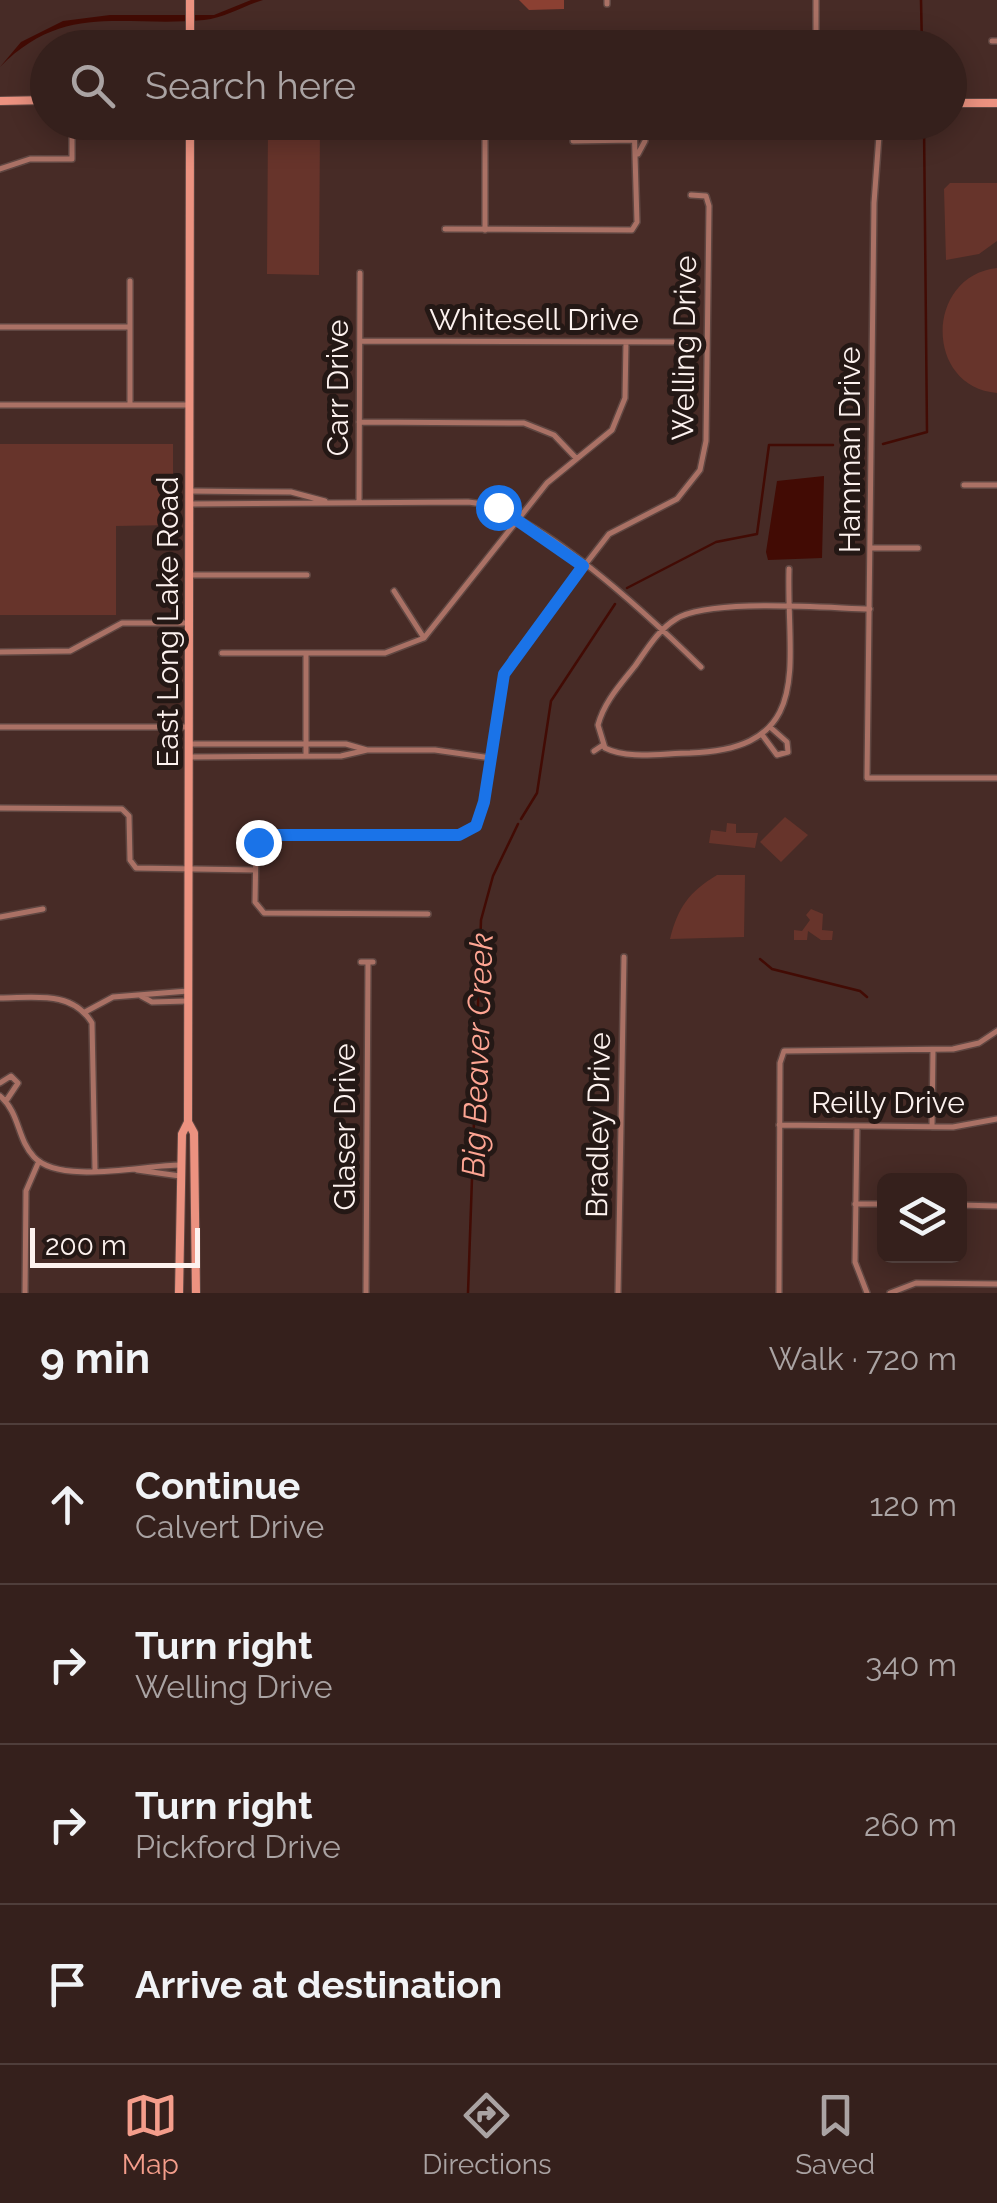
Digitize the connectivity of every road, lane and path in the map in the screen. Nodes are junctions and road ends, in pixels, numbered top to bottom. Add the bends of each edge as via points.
1 (190, 0) edge
2 (816, 0) edge
3 (190, 30) edge
4 (816, 30) edge
5 (30, 100) edge
6 (0, 101) edge
7 (967, 103) edge
8 (997, 103) edge
9 (72, 140) edge
10 (190, 140) edge
11 (485, 140) edge
12 (634, 140) joint
13 (646, 140) edge
14 (879, 140) edge
15 (572, 141) dead end
16 (636, 157) junction
17 (0, 170) edge
18 (691, 194) dead end
19 (445, 229) dead end
20 (485, 230) junction
21 (360, 274) dead end
22 (130, 281) dead end
23 (0, 327) edge
24 (130, 327) junction
25 (360, 341) junction
26 (626, 342) junction
27 (707, 342) junction
28 (0, 404) edge
29 (130, 405) junction
30 (190, 405) junction
31 (359, 422) junction
32 (576, 458) junction
33 (964, 485) dead end
34 (997, 485) edge
35 (190, 491) junction
36 (256, 491) junction
37 (328, 502) junction
38 (359, 502) junction
39 (190, 504) junction
40 (256, 504) junction
41 (519, 518) junction
42 (871, 548) junction
43 (918, 548) dead end
44 (583, 566) junction
45 (789, 570) dead end
46 (189, 575) junction
47 (308, 575) dead end
48 (394, 591) dead end
49 (788, 608) junction
50 (870, 610) junction
51 (189, 623) junction
52 (662, 630) junction
53 (424, 638) junction
54 (0, 652) edge
55 (306, 653) junction
56 (222, 654) dead end
57 (700, 667) dead end
58 (0, 727) edge
59 (189, 728) junction
60 (770, 728) junction
61 (762, 736) junction
62 (306, 743) junction
63 (189, 744) junction
64 (256, 744) junction
65 (603, 745) junction
66 (367, 750) junction
67 (594, 751) dead end
68 (189, 756) junction
69 (256, 756) junction
70 (306, 756) junction
71 (491, 758) junction
72 (997, 778) edge
73 (0, 808) edge
74 (189, 870) junction
75 (255, 870) junction
76 (43, 909) dead end
77 (428, 914) dead end
78 (0, 916) edge
79 (624, 957) dead end
80 (367, 962) dead end
81 (188, 996) junction
82 (0, 998) edge
83 (84, 1012) junction
84 (997, 1031) edge
85 (933, 1049) junction
86 (0, 1083) edge
87 (3, 1098) edge
88 (997, 1119) edge
89 (188, 1122) junction
90 (779, 1125) junction
91 (856, 1126) junction
92 (932, 1127) junction
93 (181, 1150) junction
94 (195, 1153) junction
95 (39, 1162) junction
96 (181, 1165) junction
97 (95, 1170) junction
98 (137, 1170) junction
99 (180, 1176) junction
100 (856, 1204) junction
101 (877, 1204) edge
102 (967, 1206) edge
103 (997, 1206) edge
104 (179, 1235) junction
105 (196, 1238) junction
106 (179, 1268) junction
107 (196, 1273) junction
108 (997, 1284) edge
109 (26, 1293) edge
110 (179, 1293) edge
111 (196, 1293) edge
112 (366, 1293) edge
113 (618, 1293) edge
114 (779, 1293) edge
115 (866, 1293) edge
116 (890, 1293) edge

1 - 3 main road
2 - 4 street
5 - 6 main road
7 - 8 main road
9 - 17 street via 72,159 30,159
10 - 30 main road, East Long Lake Road
11 - 20 street
12 - 15 street
12 - 16 street
13 - 16 street
14 - 42 street, Hamman Drive
16 - 20 street via 632,230
18 - 27 street, Welling Drive via 703,195 709,206
19 - 20 street
21 - 25 street, Carr Drive
22 - 24 street
23 - 24 street
24 - 29 street
25 - 26 street, Whitesell Drive
25 - 31 street, Carr Drive
26 - 27 street, Whitesell Drive
26 - 32 street via 620,416
27 - 44 street, Welling Drive via 706,452 696,477 670,504 609,534
28 - 29 street
29 - 30 street
30 - 35 main road, East Long Lake Road
31 - 32 street via 524,423 549,431
31 - 38 street, Carr Drive
32 - 41 street
33 - 34 street
35 - 36 street
35 - 39 main road, East Long Lake Road
36 - 37 street via 297,492
36 - 40 street
37 - 38 street
37 - 40 street
38 - 41 street via 477,503
39 - 40 street
39 - 46 main road, East Long Lake Road
41 - 44 street
41 - 53 street
42 - 43 street
42 - 50 street, Hamman Drive
44 - 52 street
44 - 71 street, Welling Drive via 509,664
45 - 49 street
46 - 47 street
46 - 51 main road, East Long Lake Road
48 - 53 street
49 - 50 street
49 - 52 street via 698,610
49 - 60 street via 786,698
50 - 72 street, Hamman Drive via 867,778
51 - 54 street via 122,623 70,650
51 - 59 main road, East Long Lake Road
52 - 57 street
52 - 65 street via 610,697 598,734
53 - 55 street via 392,652
55 - 56 street
55 - 62 street
58 - 59 street
59 - 63 main road, East Long Lake Road
60 - 61 street
60 - 61 street via 787,742 788,752 777,755
61 - 65 street via 725,752 625,754
62 - 64 street
62 - 66 street
62 - 70 street
63 - 64 street
63 - 68 main road, East Long Lake Road
64 - 69 street
65 - 67 street
66 - 70 street
66 - 71 street
68 - 69 street
68 - 74 main road, East Long Lake Road
69 - 70 street
71 - 75 street, Welling Drive via 482,810 468,833 268,836 256,845
73 - 74 street via 122,809 129,816 134,866
74 - 75 street
74 - 81 main road, East Long Lake Road
75 - 77 street via 255,902 267,914
76 - 78 street
79 - 113 street, Bradley Drive
80 - 112 street, Glaser Drive
81 - 83 street via 106,999
81 - 89 main road, East Long Lake Road
82 - 83 street via 63,999
83 - 97 street via 96,1041
84 - 85 street via 970,1046
85 - 90 street via 784,1051
85 - 92 street
86 - 87 street via 11,1076 18,1083
87 - 95 street
88 - 92 street, Reilly Drive
89 - 93 main road, East Long Lake Road
89 - 94 main road, East Long Lake Road
90 - 91 street, Reilly Drive
90 - 114 street
91 - 92 street, Reilly Drive
91 - 100 street
93 - 94 main road
93 - 96 main road, East Long Lake Road
94 - 105 main road, East Long Lake Road
95 - 97 street via 56,1170
95 - 109 street via 26,1191
96 - 98 street
96 - 99 main road, East Long Lake Road
97 - 98 street
98 - 99 street
99 - 104 main road, East Long Lake Road
100 - 101 street
100 - 115 street via 855,1262
102 - 103 street
104 - 105 main road
104 - 106 main road, East Long Lake Road
105 - 107 main road, East Long Lake Road
106 - 107 main road
106 - 110 main road, East Long Lake Road
107 - 111 main road, East Long Lake Road
108 - 116 street via 916,1283

